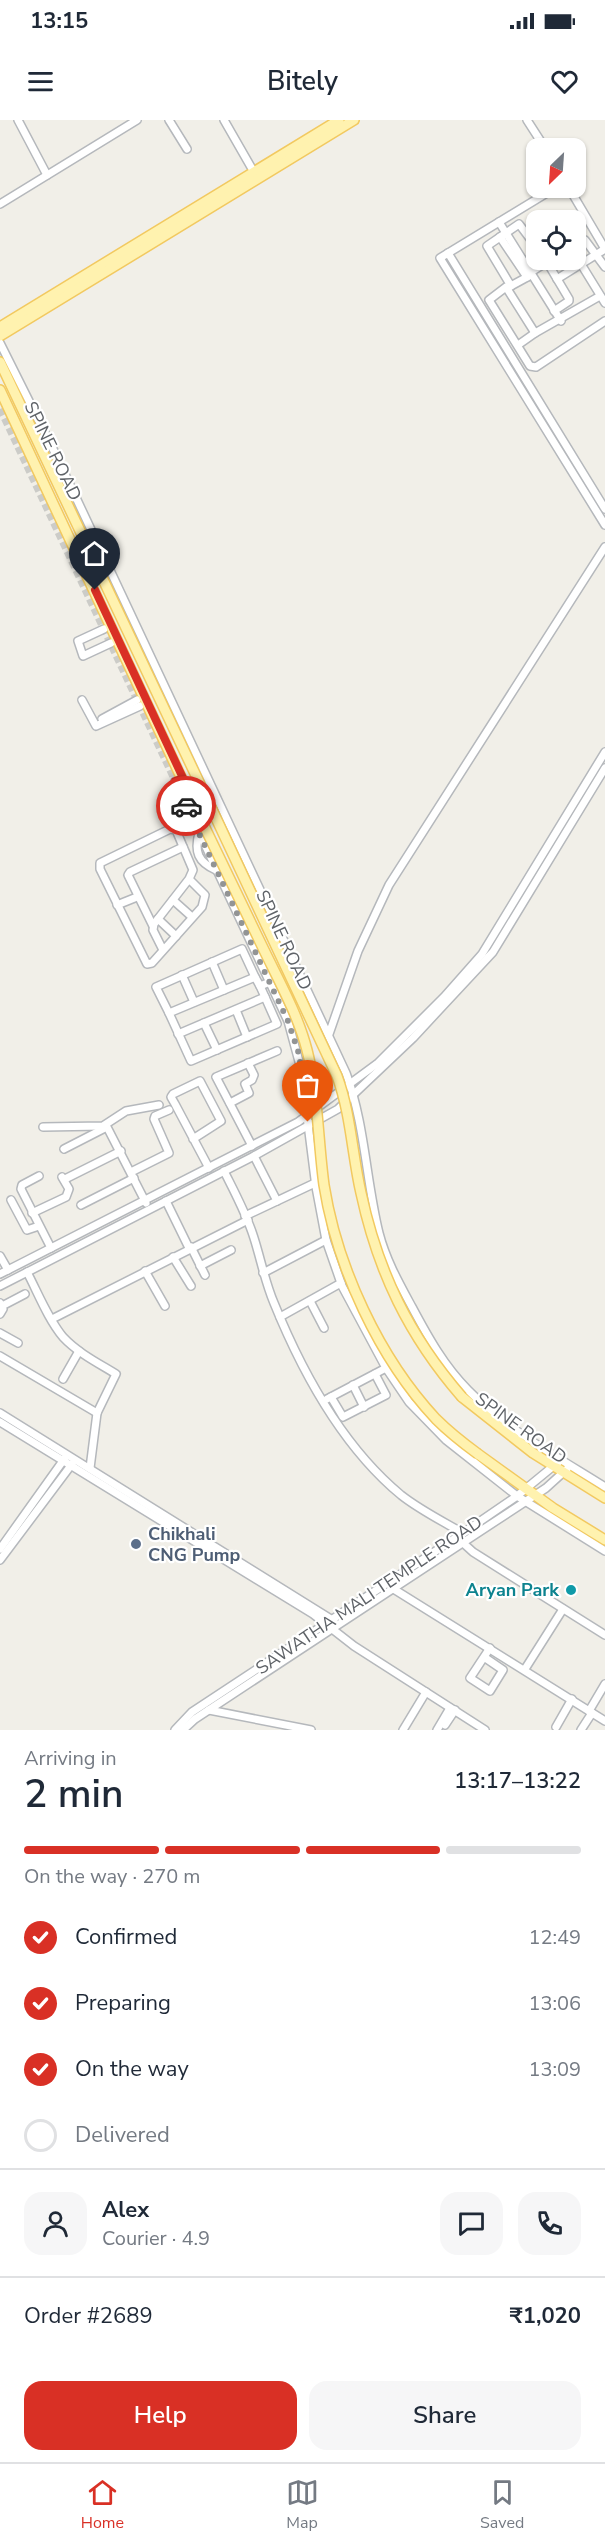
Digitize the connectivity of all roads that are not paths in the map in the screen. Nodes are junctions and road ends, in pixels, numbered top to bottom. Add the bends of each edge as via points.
1 (137, 120) edge
2 (169, 120) edge
3 (235, 120) edge
4 (339, 120) edge
5 (354, 120) edge
6 (527, 120) edge
7 (19, 121) edge
8 (225, 123) edge
9 (539, 138) edge
10 (187, 149) dead end
11 (47, 175) junction
12 (256, 176) junction
13 (539, 198) edge
14 (575, 198) edge
15 (0, 204) edge
16 (499, 222) junction
17 (526, 232) edge
18 (503, 235) junction
19 (586, 241) edge
20 (605, 249) edge
21 (448, 253) junction
22 (596, 254) junction
23 (586, 261) edge
24 (605, 267) edge
25 (535, 270) edge
26 (553, 270) edge
27 (571, 270) edge
28 (585, 270) edge
29 (530, 274) junction
30 (557, 279) junction
31 (509, 287) junction
32 (600, 296) junction
33 (605, 303) edge
34 (554, 311) junction
35 (561, 321) junction
36 (605, 321) edge
37 (0, 327) edge
38 (536, 333) junction
39 (0, 336) edge
40 (516, 342) junction
41 (0, 343) edge
42 (500, 346) junction
43 (0, 362) edge
44 (0, 390) edge
45 (605, 509) edge
46 (605, 525) edge
47 (605, 547) edge
48 (104, 629) dead end
49 (111, 643) dead end
50 (82, 700) dead end
51 (99, 720) dead end
52 (605, 752) edge
53 (605, 768) edge
54 (199, 771) junction
55 (179, 779) junction
56 (199, 833) junction
57 (183, 846) junction
58 (553, 847) junction
59 (198, 856) junction
60 (190, 860) junction
61 (216, 870) junction
62 (189, 879) junction
63 (137, 897) junction
64 (173, 900) junction
65 (117, 906) junction
66 (192, 917) junction
67 (158, 919) junction
68 (153, 927) junction
69 (176, 936) junction
70 (163, 950) junction
71 (212, 962) junction
72 (182, 975) junction
73 (255, 977) junction
74 (270, 982) junction
75 (260, 986) junction
76 (224, 990) junction
77 (265, 997) junction
78 (194, 1002) junction
79 (236, 1010) junction
80 (169, 1013) junction
81 (204, 1023) junction
82 (178, 1034) junction
83 (329, 1034) junction
84 (247, 1037) junction
85 (217, 1050) junction
86 (277, 1051) dead end
87 (248, 1064) junction
88 (351, 1085) junction
89 (354, 1094) junction
90 (230, 1103) junction
91 (159, 1105) dead end
92 (169, 1110) dead end
93 (307, 1116) junction
94 (106, 1126) junction
95 (308, 1126) junction
96 (44, 1127) dead end
97 (193, 1138) junction
98 (252, 1146) junction
99 (64, 1149) dead end
100 (121, 1151) junction
101 (254, 1156) junction
102 (209, 1168) junction
103 (224, 1172) junction
104 (132, 1175) junction
105 (39, 1176) dead end
106 (315, 1183) junction
107 (11, 1200) dead end
108 (145, 1201) junction
109 (166, 1201) junction
110 (277, 1201) junction
111 (81, 1205) dead end
112 (149, 1209) junction
113 (32, 1213) junction
114 (247, 1218) junction
115 (39, 1226) junction
116 (326, 1240) junction
117 (51, 1248) junction
118 (190, 1248) junction
119 (231, 1250) dead end
120 (0, 1256) edge
121 (173, 1257) junction
122 (200, 1266) junction
123 (10, 1269) junction
124 (146, 1271) junction
125 (27, 1272) junction
126 (263, 1273) junction
127 (0, 1274) edge
128 (205, 1275) dead end
129 (17, 1277) junction
130 (341, 1283) junction
131 (0, 1286) edge
132 (190, 1286) dead end
133 (25, 1294) dead end
134 (310, 1300) junction
135 (165, 1306) dead end
136 (1, 1308) edge
137 (280, 1317) junction
138 (52, 1319) junction
139 (324, 1328) dead end
140 (0, 1333) edge
141 (18, 1343) dead end
142 (79, 1351) junction
143 (0, 1356) edge
144 (386, 1368) junction
145 (375, 1374) junction
146 (63, 1379) dead end
147 (353, 1385) junction
148 (328, 1399) junction
149 (364, 1407) junction
150 (0, 1413) edge
151 (96, 1413) junction
152 (0, 1422) edge
153 (539, 1444) junction
154 (533, 1453) junction
155 (65, 1457) junction
156 (562, 1459) junction
157 (73, 1462) junction
158 (571, 1465) junction
159 (554, 1467) junction
160 (90, 1468) junction
161 (564, 1472) junction
162 (605, 1487) edge
163 (525, 1489) junction
164 (534, 1495) junction
165 (517, 1496) junction
166 (605, 1498) edge
167 (525, 1502) junction
168 (463, 1533) junction
169 (605, 1540) edge
170 (462, 1542) junction
171 (0, 1549) edge
172 (605, 1551) edge
173 (0, 1560) edge
174 (392, 1588) junction
175 (563, 1609) junction
176 (332, 1624) junction
177 (605, 1635) edge
178 (490, 1648) junction
179 (484, 1657) junction
180 (525, 1670) junction
181 (605, 1684) edge
182 (426, 1692) junction
183 (572, 1699) junction
184 (452, 1709) junction
185 (208, 1710) junction
186 (591, 1712) junction
187 (605, 1721) edge
188 (445, 1725) dead end
189 (556, 1727) dead end
190 (175, 1730) edge
191 (183, 1730) edge
192 (311, 1730) edge
193 (403, 1730) edge
194 (437, 1730) edge
195 (485, 1730) edge
196 (581, 1730) edge

1 - 11 street
2 - 10 street
3 - 8 street
4 - 12 main road
5 - 12 main road
6 - 9 street
7 - 11 street
8 - 12 street
11 - 15 street
12 - 37 main road
12 - 39 main road
13 - 16 street
14 - 20 street
16 - 18 street
16 - 21 street
17 - 18 street via 521,225
18 - 29 street
18 - 31 street via 487,246
19 - 22 street
20 - 22 street
21 - 42 street
21 - 42 street via 440,258
22 - 23 street
22 - 24 street
25 - 29 street
26 - 30 street
27 - 30 street
28 - 32 street
29 - 31 street
29 - 34 street
30 - 34 street via 570,300
31 - 38 street
31 - 40 street via 489,300
32 - 33 street
32 - 35 street
34 - 35 street
35 - 38 street
36 - 40 street via 536,367 530,366
38 - 40 street
40 - 42 street
41 - 54 street, SPINE ROAD via 51,445
42 - 45 street
42 - 46 street
43 - 54 main road, SPINE ROAD
44 - 55 main road, SPINE ROAD
47 - 83 street via 389,885 358,951
48 - 49 street via 78,641 84,656
50 - 51 street via 96,726 139,703
52 - 58 street
53 - 58 street
54 - 83 street, SPINE ROAD
54 - 154 main road, SPINE ROAD, bridge via 208,801 337,1076 348,1113 368,1224 382,1269 424,1348 443,1375 462,1397
55 - 56 street, SPINE ROAD
55 - 163 main road, bridge via 304,1040 324,1186 341,1258 351,1282 416,1396 437,1420
56 - 59 street via 195,847
56 - 61 street, SPINE ROAD
57 - 60 street
57 - 63 street via 130,872 128,879
57 - 65 street via 173,828 100,863
58 - 88 street via 482,954 415,1027
58 - 89 street via 487,959
59 - 60 street
59 - 61 street
60 - 62 street via 193,870
61 - 74 street, SPINE ROAD
62 - 64 street
62 - 66 street via 205,898
63 - 65 street
63 - 68 street
64 - 66 street
64 - 67 street
65 - 70 street via 147,964
66 - 69 street
67 - 68 street
67 - 69 street
68 - 70 street
69 - 70 street
71 - 72 street
71 - 73 street via 242,949
71 - 76 street
72 - 78 street
72 - 80 street via 156,987
73 - 75 street
73 - 76 street
74 - 75 street
74 - 93 street, SPINE ROAD via 299,1054
75 - 77 street
76 - 78 street
77 - 79 street
77 - 84 street via 277,1024
78 - 80 street
79 - 81 street
79 - 84 street
80 - 82 street
81 - 82 street
81 - 85 street
82 - 85 street via 191,1061
83 - 88 street, SPINE ROAD
84 - 85 street
86 - 87 street
87 - 90 street via 254,1075 246,1084 249,1093
87 - 90 street via 216,1077
88 - 89 street, SPINE ROAD
88 - 93 street
89 - 95 street via 338,1109
89 - 153 street, SPINE ROAD via 369,1190 382,1245 394,1273 450,1369 489,1408
90 - 98 street
91 - 94 street via 126,1111
92 - 104 street via 153,1119 169,1153
93 - 95 street, SPINE ROAD
93 - 98 street
94 - 96 street
94 - 99 street
94 - 100 street
95 - 101 street
95 - 106 street, SPINE ROAD
97 - 97 street via 221,1121 200,1081 171,1097
97 - 102 street
98 - 102 street
100 - 104 street
100 - 113 street via 65,1177 69,1190 66,1197
101 - 103 street
101 - 110 street
102 - 108 street
103 - 109 street
103 - 114 street
104 - 108 street
104 - 111 street
105 - 113 street via 20,1186
106 - 110 street
106 - 116 street, SPINE ROAD
107 - 115 street via 27,1230
108 - 112 street
108 - 117 street
109 - 112 street
109 - 118 street
110 - 114 street
112 - 125 street
113 - 115 street
114 - 118 street
114 - 126 street
115 - 117 street
116 - 126 street
116 - 130 street, SPINE ROAD
117 - 123 street
118 - 121 street
118 - 122 street
119 - 122 street
120 - 123 street
121 - 124 street
121 - 132 street
122 - 128 street
123 - 127 street
123 - 129 street
124 - 135 street
124 - 138 street
125 - 129 street
125 - 138 street
126 - 137 street
129 - 131 street
130 - 134 street
130 - 144 street, SPINE ROAD
133 - 136 street
134 - 137 street
134 - 139 street
137 - 148 street
138 - 142 street via 63,1337
140 - 141 street
142 - 146 street
142 - 151 street via 117,1374
143 - 151 street
144 - 145 street
144 - 165 street, SPINE ROAD via 431,1426
145 - 147 street
145 - 149 street via 386,1395
147 - 148 street
147 - 149 street
148 - 149 street via 343,1417
148 - 168 street via 356,1447 388,1483 420,1509
150 - 155 street
151 - 160 street
152 - 155 street
153 - 154 main road
153 - 156 street, SPINE ROAD
154 - 159 main road, SPINE ROAD
155 - 157 street
155 - 171 street
156 - 158 street, SPINE ROAD
156 - 159 street, SAWATHA MALI TEMPLE ROAD
157 - 160 street
157 - 173 street
157 - 176 street
158 - 161 street, SAWATHA MALI TEMPLE ROAD
158 - 162 street, SPINE ROAD
159 - 161 main road, SPINE ROAD
159 - 163 street, SAWATHA MALI TEMPLE ROAD
160 - 176 street
161 - 164 street, SAWATHA MALI TEMPLE ROAD
161 - 166 main road, SPINE ROAD
163 - 164 main road
163 - 165 street, SAWATHA MALI TEMPLE ROAD
164 - 167 street, SAWATHA MALI TEMPLE ROAD
164 - 169 main road
165 - 167 street, SPINE ROAD
165 - 168 street, SAWATHA MALI TEMPLE ROAD
167 - 170 street, SAWATHA MALI TEMPLE ROAD
167 - 172 street, SPINE ROAD
168 - 176 street, SAWATHA MALI TEMPLE ROAD
170 - 174 street, SAWATHA MALI TEMPLE ROAD
170 - 175 street
174 - 176 street, SAWATHA MALI TEMPLE ROAD
174 - 178 street
175 - 177 street
175 - 180 street
176 - 182 street via 354,1646
176 - 185 street, SAWATHA MALI TEMPLE ROAD
176 - 190 street, SAWATHA MALI TEMPLE ROAD via 192,1712
178 - 179 street
178 - 180 street
179 - 179 street via 470,1678 490,1691 504,1670
180 - 183 street
181 - 186 street
182 - 184 street
182 - 193 street
183 - 186 street
183 - 189 street
184 - 188 street
184 - 194 street
184 - 195 street
185 - 191 street, SAWATHA MALI TEMPLE ROAD
185 - 192 street
186 - 187 street
186 - 196 street

